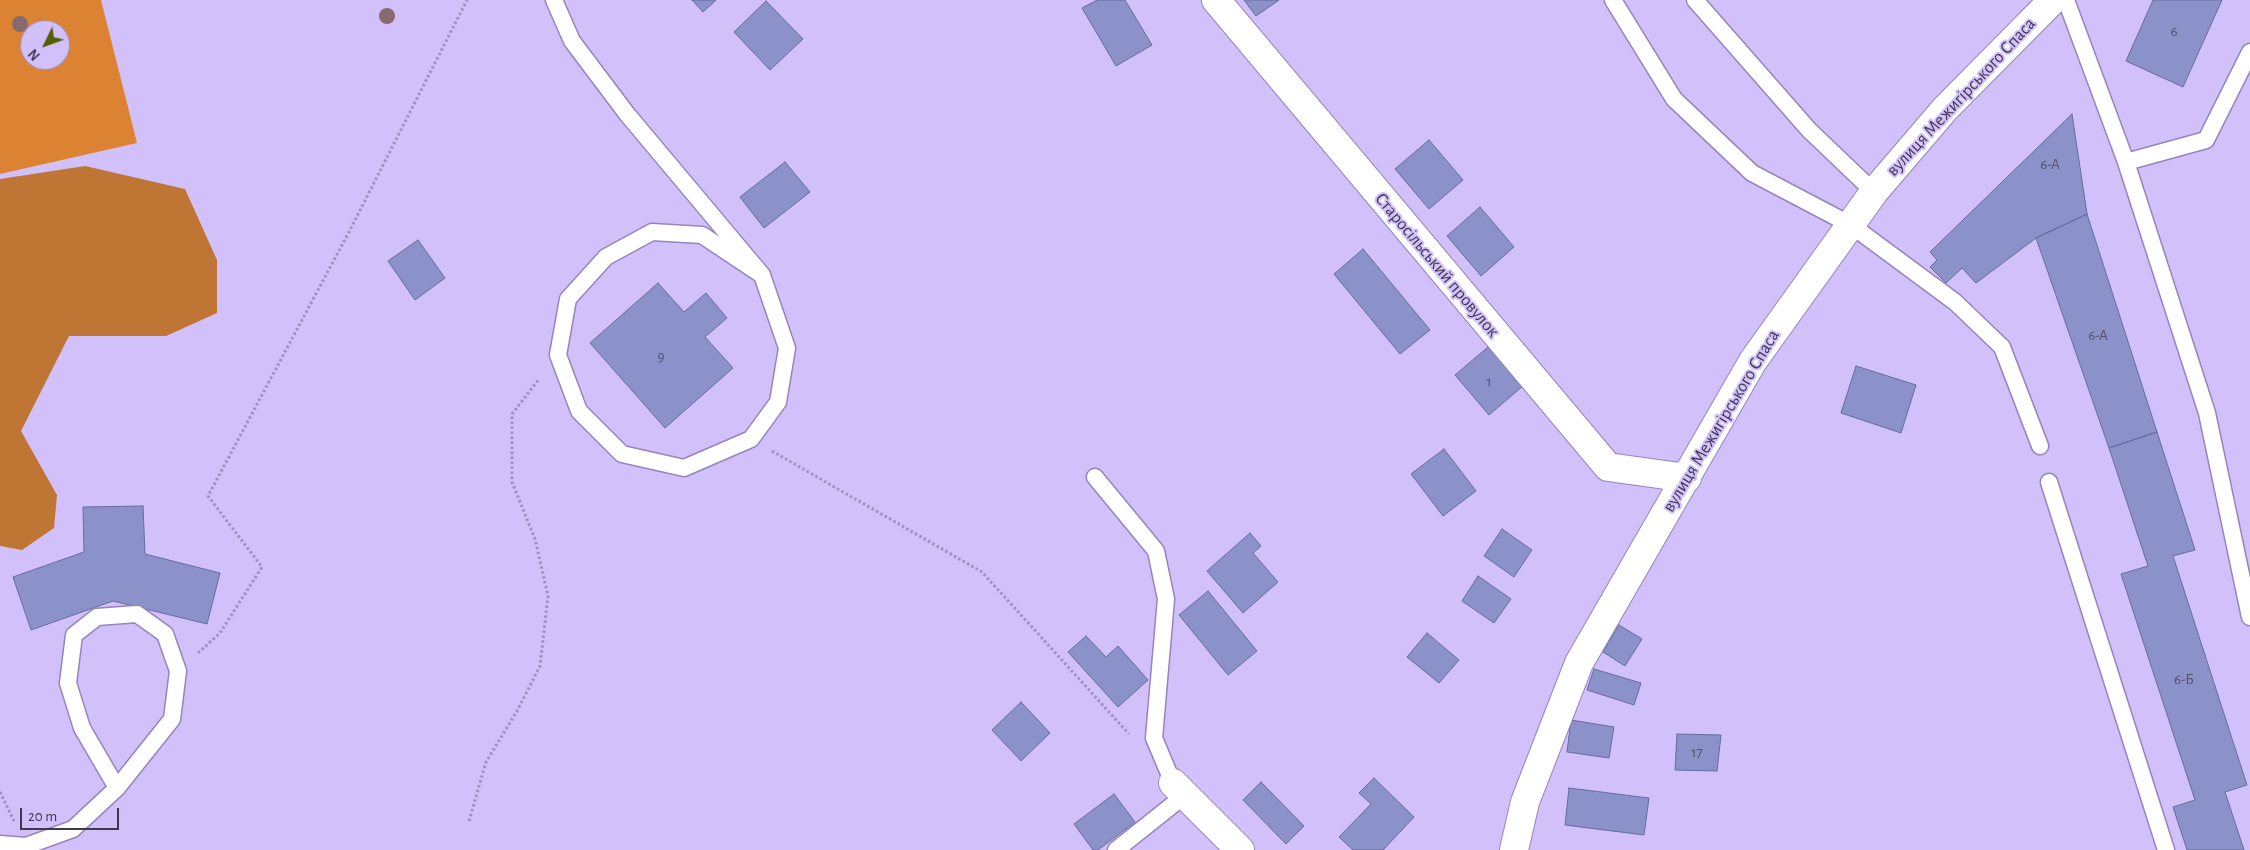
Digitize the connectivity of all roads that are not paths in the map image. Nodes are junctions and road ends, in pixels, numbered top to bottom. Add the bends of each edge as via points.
1 (554, 0) edge
2 (1216, 0) edge
3 (1613, 0) edge
4 (1695, 0) edge
5 (2053, 0) edge
6 (2066, 0) edge
7 (2250, 52) edge
8 (2126, 162) junction
9 (1874, 192) junction
10 (1851, 225) junction
11 (762, 275) junction
12 (2040, 446) dead end
13 (1095, 477) dead end
14 (1687, 478) junction
15 (2049, 482) dead end
16 (2250, 617) edge
17 (117, 788) junction
18 (1179, 789) junction
19 (0, 844) edge
20 (1116, 850) edge
21 (1240, 850) edge
22 (1514, 850) edge
23 (2166, 850) edge

1 - 11 lane via 572,41 588,63
2 - 14 street, Старосільський провулок via 1608,467
3 - 10 lane via 1674,99 1752,173
4 - 9 lane via 1809,130
5 - 9 street, вулиця Межигірського Спаса via 1945,109
6 - 8 lane
7 - 8 lane via 2206,140
8 - 16 lane via 2207,413
9 - 10 street, вулиця Межигірського Спаса
10 - 12 lane via 1955,302 2002,347
10 - 14 street, вулиця Межигірського Спаса via 1753,361
11 - 11 lane via 787,348 778,402 751,439 684,468 622,454 579,412 558,355 568,299 606,257 652,232 702,235
13 - 18 lane via 1156,551 1166,599 1154,738
14 - 22 street, вулиця Межигірського Спаса via 1579,663 1525,802
15 - 23 lane
17 - 17 lane via 82,728 68,683 74,635 97,617 137,614 165,634 178,671 172,718
17 - 19 lane via 73,829 26,846
18 - 20 lane
18 - 21 street

